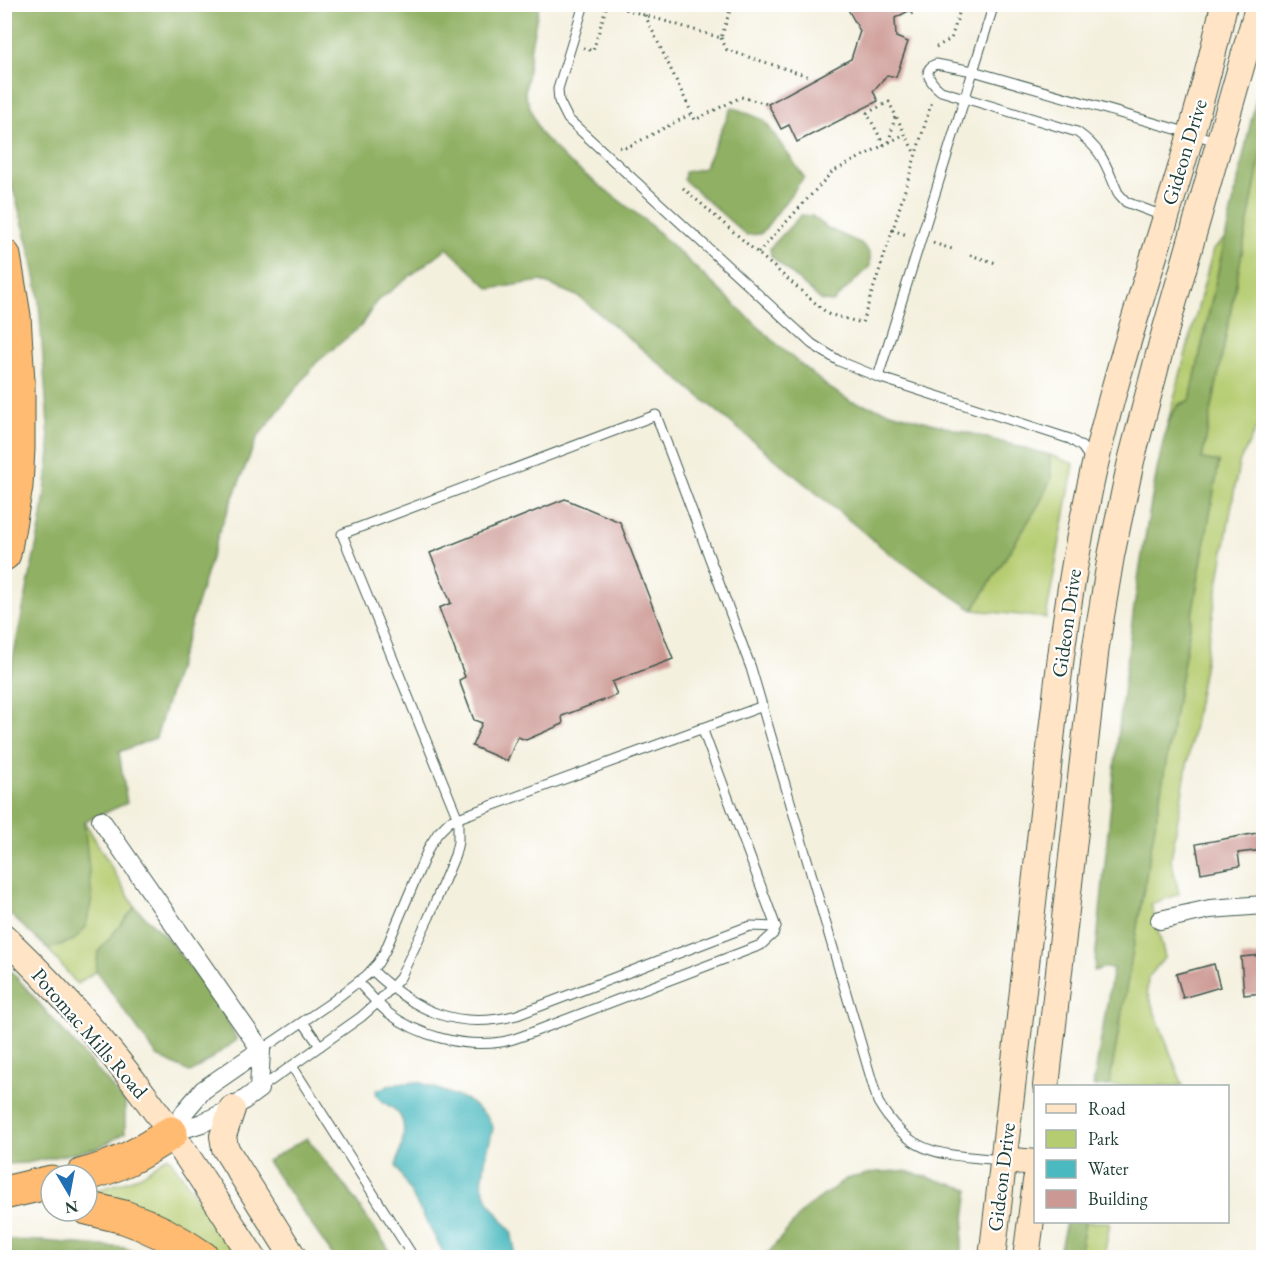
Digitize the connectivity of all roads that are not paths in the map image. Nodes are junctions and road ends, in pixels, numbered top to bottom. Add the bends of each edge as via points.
1 (584, 4) edge
2 (994, 4) edge
3 (1224, 4) edge
4 (1259, 4) edge
5 (973, 71) junction
6 (964, 99) junction
7 (1192, 134) junction
8 (1220, 141) junction
9 (1165, 217) junction
10 (4, 256) edge
11 (878, 377) junction
12 (1095, 465) junction
13 (4, 554) edge
14 (763, 706) junction
15 (702, 728) junction
16 (458, 819) junction
17 (101, 820) dead end
18 (1263, 905) edge
19 (1160, 920) dead end
20 (776, 927) junction
21 (4, 937) edge
22 (372, 970) junction
23 (358, 982) junction
24 (391, 988) junction
25 (377, 1003) junction
26 (303, 1022) junction
27 (320, 1046) junction
28 (261, 1050) junction
29 (292, 1066) junction
30 (1046, 1085) edge
31 (259, 1089) junction
32 (232, 1109) junction
33 (171, 1133) junction
34 (1004, 1160) junction
35 (1034, 1163) edge
36 (99, 1170) edge
37 (39, 1185) edge
38 (1034, 1189) edge
39 (4, 1195) edge
40 (39, 1199) edge
41 (99, 1211) edge
42 (203, 1257) edge
43 (253, 1257) edge
44 (273, 1257) edge
45 (294, 1257) edge
46 (414, 1257) edge
47 (992, 1257) edge
48 (1026, 1257) edge

1 - 11 lane via 558,89 568,119 813,344 839,361
2 - 5 lane
3 - 7 main road, Gideon Drive
4 - 8 main road, Gideon Drive
5 - 6 lane
5 - 6 lane via 942,64 931,65 929,69 928,76 935,87
5 - 7 lane
6 - 9 lane via 1077,132 1101,154 1126,202
6 - 11 lane
7 - 8 lane
7 - 9 main road, Gideon Drive
8 - 30 main road, Gideon Drive via 1155,369 1111,556 1096,646
9 - 12 main road, Gideon Drive
10 - 13 highway via 14,316 18,449
11 - 12 lane via 1070,439 1082,447
12 - 34 main road, Gideon Drive via 1058,678
14 - 15 lane
14 - 16 lane via 656,415 342,534
14 - 34 lane via 878,1102 898,1130 931,1151
15 - 16 lane
15 - 20 lane
16 - 22 lane via 450,821 429,847 385,951
16 - 24 lane via 458,842 450,870 400,978
17 - 28 street
18 - 19 street via 1210,909
20 - 24 lane via 744,928 517,1016 492,1021 445,1016 415,1004
20 - 25 lane via 761,945 502,1042 468,1043 436,1036 398,1020
21 - 33 main road, Potomac Mills Road via 106,1047
22 - 23 lane
22 - 24 lane
23 - 25 lane
23 - 26 lane
24 - 25 lane
25 - 27 lane
26 - 27 lane
26 - 28 lane
27 - 29 lane
28 - 31 street
28 - 33 street via 203,1090
29 - 31 lane
29 - 46 lane
31 - 32 street
32 - 33 street
32 - 45 main road via 223,1136 225,1148
33 - 36 highway via 146,1151
33 - 43 main road, Potomac Mills Road
33 - 44 main road, Potomac Mills Road via 222,1188
34 - 35 main road
34 - 47 main road, Gideon Drive
37 - 39 highway
38 - 48 main road, Gideon Drive
39 - 40 highway
41 - 42 highway via 154,1230

